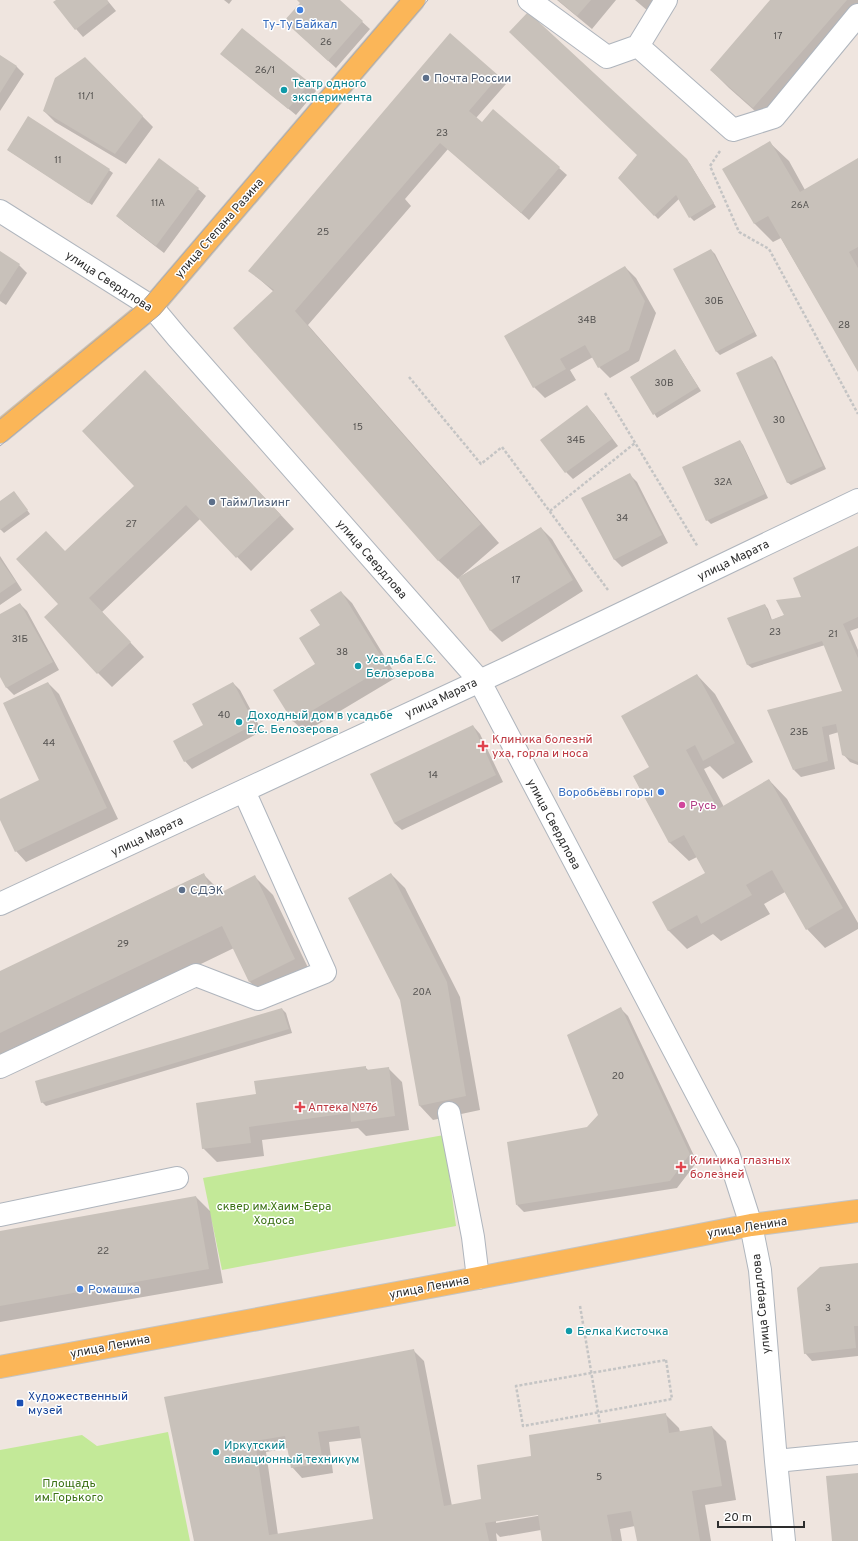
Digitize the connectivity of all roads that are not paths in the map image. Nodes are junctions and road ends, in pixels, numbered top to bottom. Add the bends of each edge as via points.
1 (414, 0) edge
2 (529, 0) edge
3 (666, 0) edge
4 (858, 14) edge
5 (638, 46) junction
6 (0, 211) edge
7 (152, 307) junction
8 (0, 432) edge
9 (858, 500) edge
10 (479, 680) junction
11 (244, 790) junction
12 (0, 904) edge
13 (0, 1067) edge
14 (450, 1113) dead end
15 (177, 1178) dead end
16 (858, 1211) edge
17 (0, 1215) edge
18 (751, 1225) junction
19 (478, 1278) junction
20 (0, 1367) edge
21 (858, 1453) edge
22 (776, 1462) junction
23 (784, 1541) edge

1 - 7 main road, улица Степана Разина
2 - 5 street via 607,57
3 - 5 street
4 - 5 street via 774,118 733,130
6 - 7 street, улица Свердлова
7 - 8 main road, улица Степана Разина
7 - 10 street, улица Свердлова
9 - 10 street, улица Марата
10 - 11 street, улица Марата
10 - 18 street, улица Свердлова via 728,1153
11 - 12 street, улица Марата
11 - 13 street via 325,972 258,999 196,975
14 - 19 street
15 - 17 street
16 - 18 main road, улица Ленина
18 - 19 main road, улица Ленина
18 - 22 street, улица Свердлова via 760,1270
19 - 20 main road, улица Ленина
21 - 22 street
22 - 23 street, улица Свердлова

